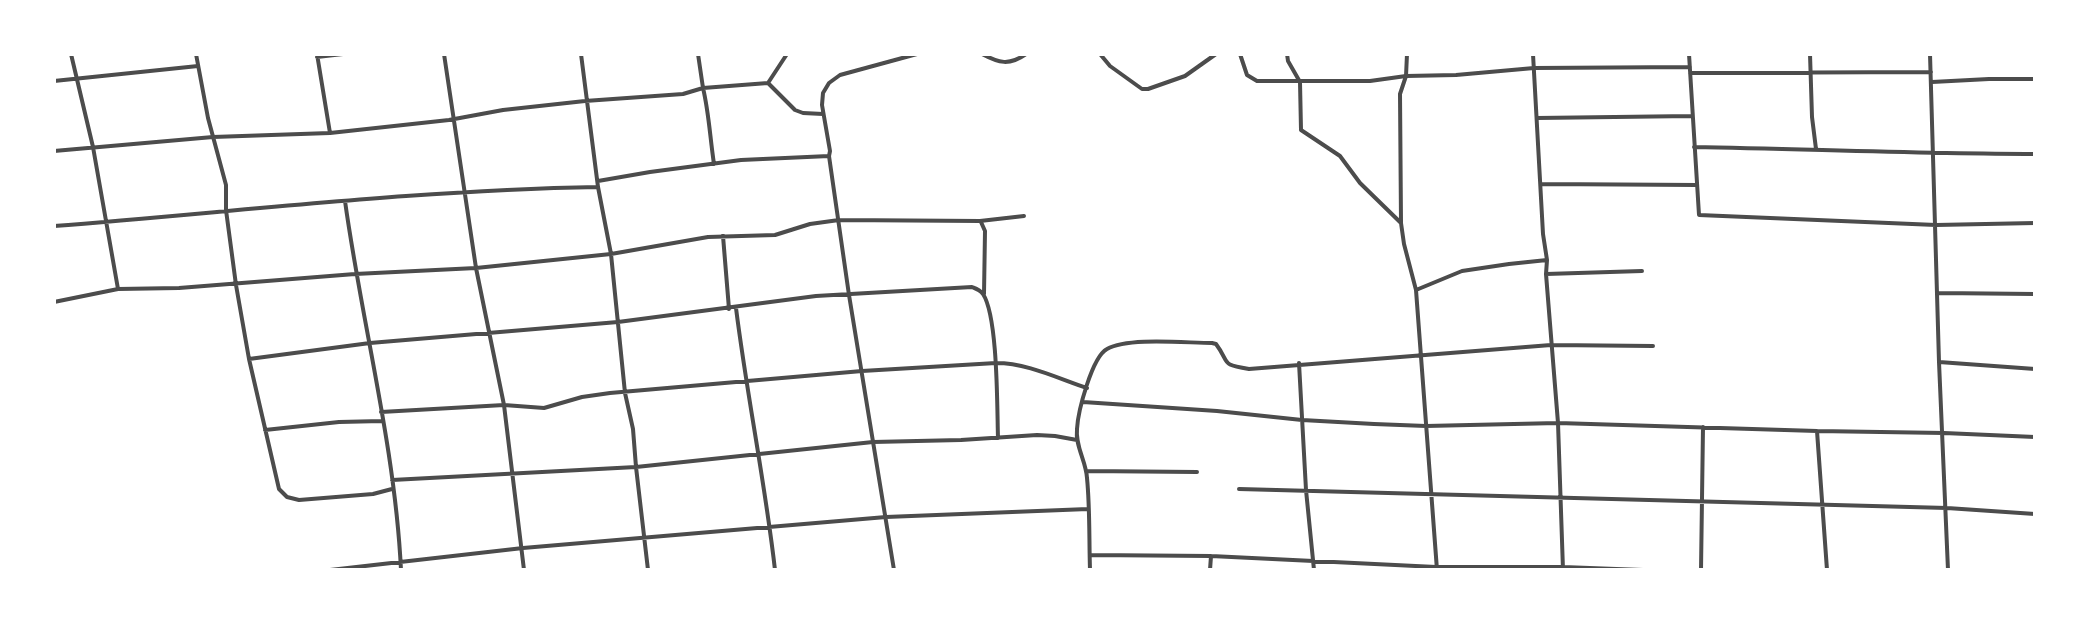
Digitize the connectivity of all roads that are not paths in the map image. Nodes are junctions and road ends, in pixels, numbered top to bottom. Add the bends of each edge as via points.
1 (71, 54) edge
2 (196, 54) edge
3 (343, 54) edge
4 (444, 54) edge
5 (581, 54) edge
6 (698, 54) edge
7 (787, 54) edge
8 (917, 54) edge
9 (982, 54) edge
10 (1026, 54) edge
11 (1100, 54) edge
12 (1216, 54) edge
13 (1240, 54) edge
14 (1287, 54) edge
15 (1407, 54) edge
16 (1533, 54) edge
17 (1689, 54) edge
18 (1810, 54) edge
19 (1930, 54) edge
20 (317, 55) edge
21 (198, 66) junction
22 (1534, 68) junction
23 (1690, 70) junction
24 (1811, 72) junction
25 (1931, 72) junction
26 (1406, 76) junction
27 (77, 79) junction
28 (2035, 79) edge
29 (54, 81) edge
30 (1300, 82) junction
31 (1932, 82) junction
32 (768, 83) junction
33 (703, 87) junction
34 (587, 101) junction
35 (823, 114) junction
36 (1692, 116) junction
37 (1538, 118) junction
38 (453, 119) junction
39 (330, 133) junction
40 (213, 137) junction
41 (93, 147) junction
42 (1694, 147) junction
43 (1816, 149) junction
44 (54, 151) edge
45 (1933, 154) junction
46 (2035, 154) edge
47 (830, 156) junction
48 (714, 164) junction
49 (598, 181) junction
50 (1540, 184) junction
51 (1697, 185) junction
52 (598, 186) junction
53 (464, 193) junction
54 (345, 201) junction
55 (226, 210) junction
56 (1024, 216) dead end
57 (839, 220) junction
58 (980, 221) junction
59 (105, 222) junction
60 (1401, 224) junction
61 (2035, 224) edge
62 (1936, 225) junction
63 (54, 226) edge
64 (723, 236) junction
65 (611, 254) junction
66 (1547, 260) junction
67 (476, 268) junction
68 (1642, 271) dead end
69 (355, 274) junction
70 (1546, 274) junction
71 (236, 285) junction
72 (118, 289) junction
73 (1416, 290) junction
74 (1938, 293) junction
75 (2035, 294) edge
76 (984, 295) junction
77 (849, 296) junction
78 (54, 302) edge
79 (736, 308) junction
80 (729, 309) junction
81 (618, 322) junction
82 (490, 334) junction
83 (370, 343) junction
84 (1551, 345) junction
85 (1653, 346) dead end
86 (1420, 356) junction
87 (249, 359) junction
88 (1939, 362) junction
89 (996, 363) junction
90 (1299, 363) junction
91 (2035, 369) edge
92 (862, 371) junction
93 (746, 382) junction
94 (1087, 388) junction
95 (625, 393) junction
96 (1083, 402) junction
97 (504, 405) junction
98 (381, 412) junction
99 (1302, 420) junction
100 (382, 421) junction
101 (1558, 423) junction
102 (1426, 426) junction
103 (1703, 427) junction
104 (265, 430) junction
105 (1817, 431) junction
106 (1944, 433) junction
107 (2035, 437) edge
108 (998, 438) junction
109 (873, 441) junction
110 (1077, 441) junction
111 (758, 454) junction
112 (636, 467) junction
113 (1086, 471) junction
114 (1197, 472) dead end
115 (514, 474) junction
116 (392, 480) junction
117 (392, 489) junction
118 (1239, 489) dead end
119 (1305, 490) junction
120 (1432, 493) junction
121 (1561, 497) junction
122 (1702, 502) junction
123 (1822, 505) junction
124 (1947, 508) junction
125 (1088, 509) junction
126 (2035, 514) edge
127 (886, 517) junction
128 (770, 527) junction
129 (646, 538) junction
130 (523, 548) junction
131 (1090, 555) junction
132 (1211, 556) junction
133 (401, 562) junction
134 (1313, 562) junction
135 (1437, 568) edge
136 (1563, 569) edge
137 (330, 570) edge
138 (401, 570) edge
139 (524, 570) edge
140 (648, 570) edge
141 (775, 570) edge
142 (894, 570) edge
143 (1090, 570) edge
144 (1210, 570) edge
145 (1314, 570) edge
146 (1643, 570) edge
147 (1701, 570) edge
148 (1827, 570) edge
149 (1948, 570) edge

1 - 27 street
2 - 21 street
3 - 20 street
4 - 38 street
5 - 34 street
6 - 33 street
7 - 32 street
8 - 35 street via 840,75 824,93
9 - 10 street via 1008,63
11 - 12 street via 1142,89 1185,76
13 - 30 street via 1247,75 1257,81
14 - 30 street
15 - 26 street
16 - 22 street
17 - 23 street
18 - 24 street
19 - 25 street
20 - 39 street
21 - 27 street
21 - 40 street
22 - 23 street
22 - 26 street
22 - 37 street
23 - 24 street
23 - 36 street
24 - 25 street
24 - 43 street
25 - 31 street
26 - 30 street
26 - 60 street via 1400,94
27 - 29 street
27 - 41 street
28 - 31 street
30 - 60 street via 1301,130 1340,156 1360,183
31 - 45 street
32 - 33 street
32 - 35 street via 795,110
33 - 34 street via 683,94
33 - 48 street
34 - 38 street
34 - 49 street
35 - 47 street
36 - 37 street
36 - 42 street
37 - 50 street
38 - 39 street
38 - 53 street
39 - 40 street
40 - 41 street
40 - 55 street via 226,185
41 - 44 street
41 - 59 street
42 - 43 street
42 - 51 street
43 - 45 street
45 - 46 street
45 - 62 street
47 - 48 street
47 - 57 street
48 - 49 street
49 - 52 street
50 - 51 street
50 - 66 street
51 - 62 street via 1699,215 1706,217
52 - 53 street
52 - 65 street
53 - 54 street
53 - 67 street
54 - 55 street
54 - 69 street
55 - 59 street
55 - 71 street
56 - 58 street
57 - 58 street
57 - 64 street via 775,235
57 - 77 street
58 - 76 street via 985,231
59 - 63 street
59 - 72 street
60 - 73 street
61 - 62 street
62 - 74 street
64 - 65 street
64 - 80 street
65 - 67 street
65 - 81 street
66 - 70 street
66 - 73 street via 1462,271
67 - 69 street
67 - 82 street
68 - 70 street
69 - 71 street
69 - 83 street
70 - 84 street
71 - 72 street
71 - 87 street
72 - 78 street
73 - 86 street
74 - 75 street
74 - 88 street
76 - 77 street via 964,286
76 - 89 street via 990,311
77 - 79 street via 816,296
77 - 92 street
79 - 80 street
79 - 93 street
80 - 81 street
81 - 82 street
81 - 95 street
82 - 83 street
82 - 97 street
83 - 87 street
83 - 98 street
84 - 85 street
84 - 86 street
84 - 101 street
86 - 90 street
86 - 102 street
87 - 104 street
88 - 91 street
88 - 106 street
89 - 92 street
89 - 94 street via 1026,366
89 - 108 street
90 - 94 street via 1249,369 1226,363 1212,343 1119,344 1105,349 1096,360
90 - 99 street
92 - 93 street
92 - 109 street
93 - 95 street
93 - 111 street
94 - 96 street
95 - 97 street via 582,397 544,408
95 - 112 street
96 - 99 street
96 - 110 street
97 - 98 street
97 - 115 street
98 - 100 street
99 - 102 street
99 - 119 street
100 - 104 street
100 - 116 street
101 - 102 street
101 - 103 street
101 - 121 street
102 - 120 street
103 - 105 street
103 - 122 street
104 - 117 street via 279,489 287,497 319,499
105 - 106 street
105 - 123 street
106 - 107 street
106 - 124 street
108 - 109 street
108 - 110 street via 1037,435
109 - 111 street
109 - 127 street
110 - 113 street
111 - 112 street
111 - 128 street
112 - 115 street
112 - 129 street
113 - 114 street
113 - 125 street
115 - 116 street
115 - 130 street
116 - 117 street
117 - 133 street
118 - 119 street
119 - 120 street
119 - 134 street
120 - 121 street
120 - 135 street
121 - 122 street
121 - 136 street
122 - 123 street
122 - 147 street
123 - 124 street
123 - 148 street
124 - 126 street
124 - 149 street
125 - 127 street
125 - 131 street
127 - 128 street
127 - 142 street
128 - 129 street
128 - 141 street
129 - 130 street
129 - 140 street
130 - 133 street
130 - 139 street
131 - 132 street
131 - 143 street
132 - 134 street
132 - 144 street
133 - 137 street
133 - 138 street
134 - 135 street
134 - 145 street
135 - 136 street
136 - 146 street

